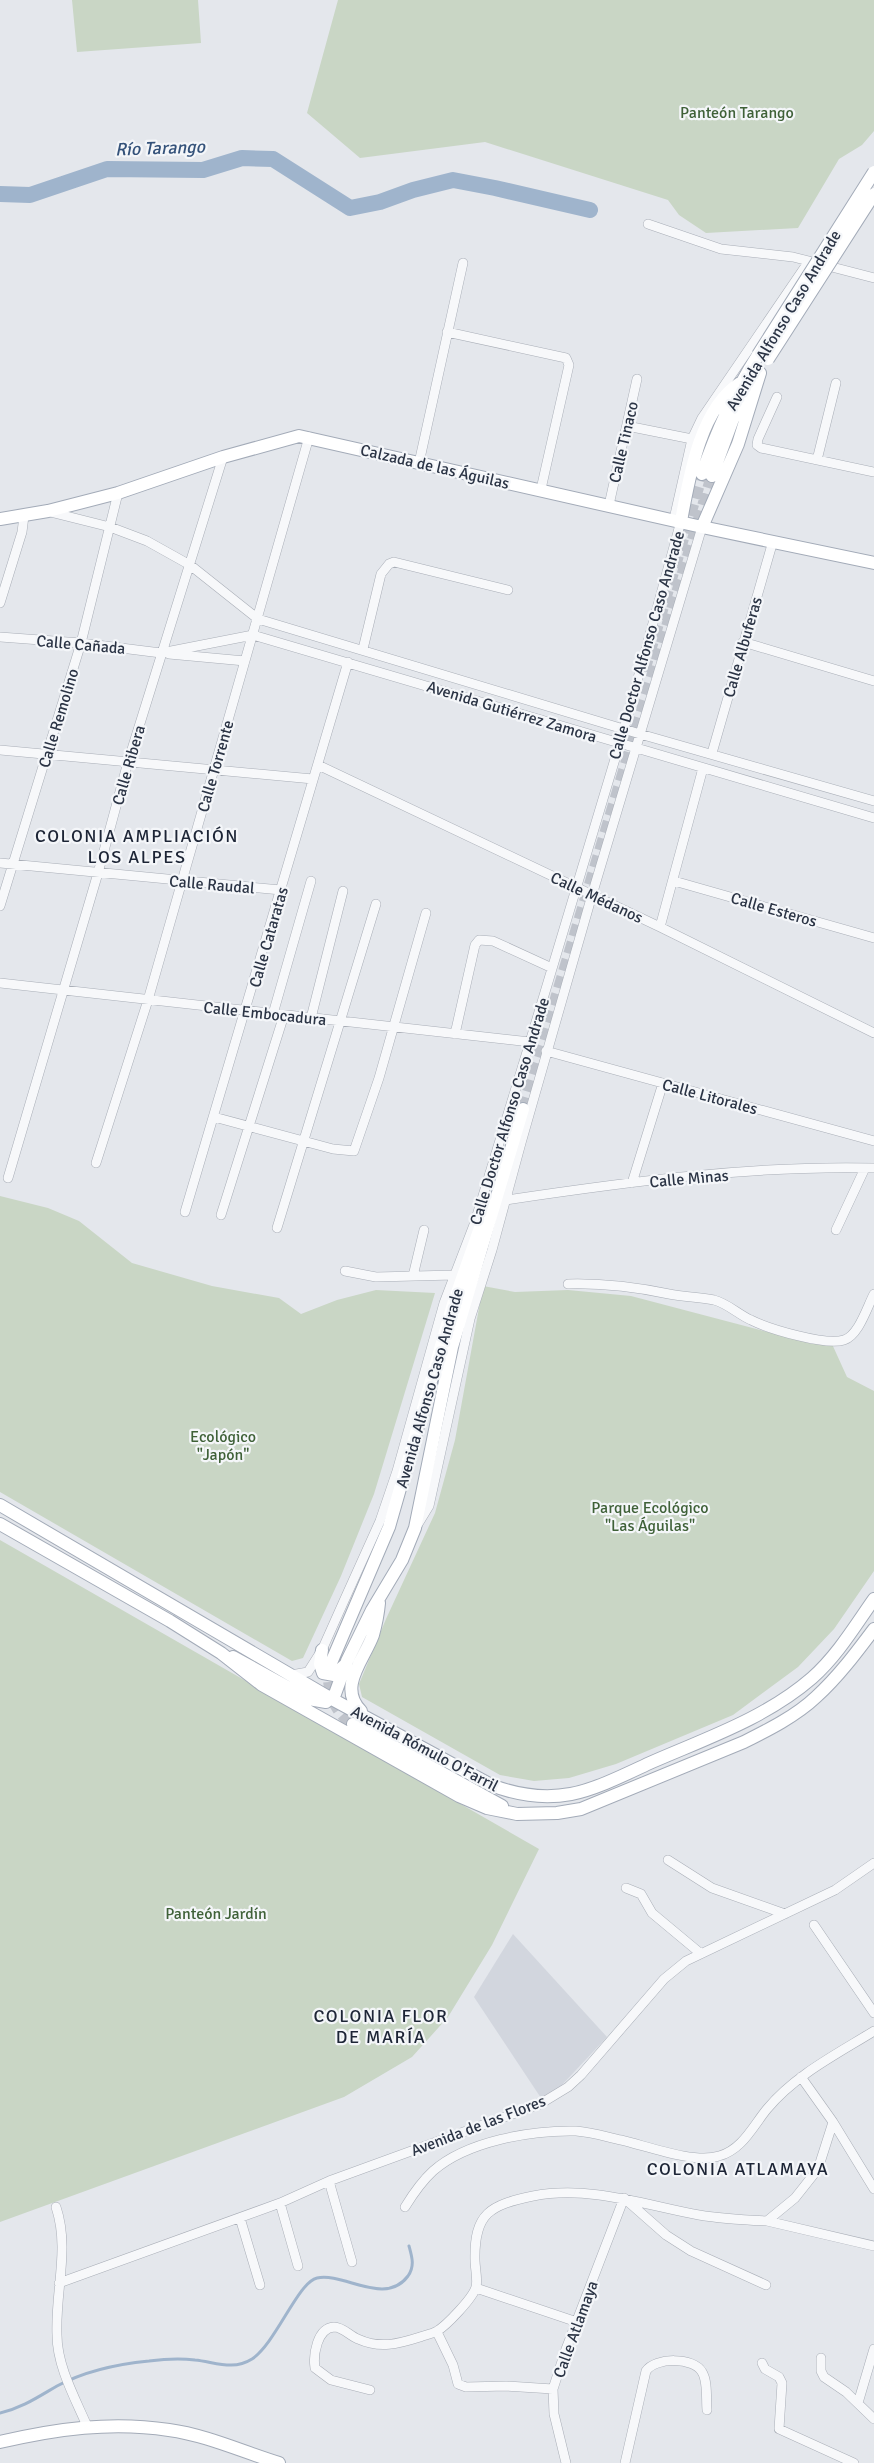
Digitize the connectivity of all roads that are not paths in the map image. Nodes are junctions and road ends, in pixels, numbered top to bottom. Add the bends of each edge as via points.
1 (874, 172) edge
2 (874, 194) edge
3 (648, 224) dead end
4 (809, 261) junction
5 (463, 263) dead end
6 (874, 278) edge
7 (447, 332) junction
8 (763, 357) junction
9 (760, 372) junction
10 (637, 379) dead end
11 (836, 382) dead end
12 (740, 383) junction
13 (777, 397) dead end
14 (627, 426) junction
15 (309, 437) junction
16 (692, 439) junction
17 (223, 458) junction
18 (817, 460) junction
19 (419, 463) junction
20 (874, 472) edge
21 (541, 489) junction
22 (118, 493) junction
23 (609, 504) junction
24 (48, 511) junction
25 (24, 516) junction
26 (0, 519) edge
27 (678, 520) junction
28 (110, 527) junction
29 (702, 527) junction
30 (773, 541) junction
31 (874, 563) edge
32 (190, 565) junction
33 (508, 590) dead end
34 (0, 603) edge
35 (258, 619) junction
36 (253, 635) junction
37 (0, 637) edge
38 (743, 642) junction
39 (81, 643) junction
40 (363, 649) junction
41 (161, 652) junction
42 (402, 661) junction
43 (245, 662) junction
44 (348, 662) junction
45 (397, 677) junction
46 (874, 681) edge
47 (624, 729) junction
48 (640, 734) junction
49 (620, 743) junction
50 (635, 748) junction
51 (0, 750) edge
52 (712, 753) junction
53 (47, 755) junction
54 (128, 762) junction
55 (318, 765) junction
56 (704, 768) junction
57 (213, 769) junction
58 (313, 779) junction
59 (874, 801) edge
60 (874, 818) edge
61 (0, 862) edge
62 (13, 864) junction
63 (98, 873) junction
64 (674, 880) junction
65 (311, 881) dead end
66 (183, 882) junction
67 (576, 888) junction
68 (281, 890) junction
69 (343, 891) dead end
70 (592, 895) junction
71 (376, 904) dead end
72 (0, 906) edge
73 (426, 913) dead end
74 (660, 927) junction
75 (874, 938) edge
76 (552, 968) junction
77 (0, 983) edge
78 (62, 990) junction
79 (148, 1000) junction
80 (246, 1011) junction
81 (273, 1014) junction
82 (284, 1015) junction
83 (311, 1018) junction
84 (340, 1021) junction
85 (393, 1027) junction
86 (874, 1033) edge
87 (455, 1034) junction
88 (530, 1042) junction
89 (546, 1051) junction
90 (663, 1083) junction
91 (214, 1117) junction
92 (248, 1125) junction
93 (304, 1140) junction
94 (874, 1141) edge
95 (96, 1163) dead end
96 (870, 1168) edge
97 (8, 1178) dead end
98 (632, 1183) junction
99 (506, 1200) junction
100 (185, 1212) dead end
101 (221, 1215) dead end
102 (276, 1228) dead end
103 (424, 1230) dead end
104 (836, 1230) dead end
105 (345, 1271) dead end
106 (454, 1275) junction
107 (413, 1276) junction
108 (568, 1284) dead end
109 (874, 1294) edge
110 (415, 1409) junction
111 (419, 1422) junction
112 (414, 1440) junction
113 (404, 1451) junction
114 (0, 1505) edge
115 (0, 1524) edge
116 (416, 1528) junction
117 (379, 1599) junction
118 (874, 1599) edge
119 (180, 1608) junction
120 (170, 1621) junction
121 (874, 1629) edge
122 (322, 1650) junction
123 (221, 1653) junction
124 (347, 1661) junction
125 (331, 1663) tunnel mouth
126 (291, 1675) junction
127 (330, 1698) junction
128 (366, 1716) junction
129 (353, 1724) tunnel mouth
130 (530, 1813) junction
131 (668, 1860) dead end
132 (874, 1863) edge
133 (626, 1888) dead end
134 (785, 1914) junction
135 (814, 1925) dead end
136 (700, 1953) junction
137 (874, 2013) edge
138 (874, 2031) edge
139 (801, 2077) junction
140 (833, 2122) junction
141 (328, 2181) junction
142 (874, 2189) edge
143 (624, 2198) junction
144 (280, 2204) junction
145 (405, 2207) dead end
146 (57, 2212) dead end
147 (240, 2218) junction
148 (767, 2221) junction
149 (874, 2246) edge
150 (352, 2262) dead end
151 (298, 2266) dead end
152 (59, 2283) junction
153 (260, 2285) dead end
154 (766, 2285) dead end
155 (476, 2288) junction
156 (577, 2322) junction
157 (437, 2332) junction
158 (874, 2349) edge
159 (821, 2358) dead end
160 (762, 2363) dead end
161 (553, 2389) junction
162 (370, 2390) dead end
163 (858, 2403) junction
164 (707, 2410) dead end
165 (874, 2419) edge
166 (87, 2426) junction
167 (0, 2442) edge
168 (279, 2463) edge
169 (566, 2463) edge
170 (625, 2463) edge
171 (854, 2463) edge

1 - 8 main road, Avenida Alfonso Caso Andrade, bridge
2 - 8 main road, Avenida Alfonso Caso Andrade, bridge
3 - 4 street via 721,249
4 - 6 street
4 - 16 street, Avenida Alfonso Caso Andrade via 712,401
5 - 7 street
7 - 19 street
7 - 21 street via 566,358 569,365
8 - 9 main road, Avenida Alfonso Caso Andrade
8 - 12 main road, Avenida Alfonso Caso Andrade
9 - 12 main road, Avenida Alfonso Caso Andrade via 707,475 714,440
9 - 29 main road via 738,444
10 - 14 street, Calle Tinaco
11 - 18 street
12 - 27 main road via 730,389 702,436
13 - 18 street via 757,445
14 - 16 street
14 - 23 street, Calle Tinaco
15 - 17 main road, Calzada de las Águilas via 283,439
15 - 19 main road, Calzada de las Águilas
15 - 35 street, Calle Torrente
16 - 27 street, Avenida Alfonso Caso Andrade
17 - 22 main road, Calzada de las Águilas
17 - 32 street, Calle Ribera
18 - 20 street
19 - 21 main road, Calzada de las Águilas
21 - 23 main road, Calzada de las Águilas
22 - 24 main road, Calzada de las Águilas
22 - 28 street, Calle Remolino
23 - 27 main road, Calzada de las Águilas
24 - 25 main road, Calzada de las Águilas
24 - 28 street
25 - 26 main road, Calzada de las Águilas
25 - 34 street
27 - 29 main road, Calzada de las Águilas
27 - 47 street, Calle Doctor Alfonso Caso Andrade
28 - 32 street via 147,541
28 - 39 street, Calle Remolino
29 - 30 main road, Calzada de las Águilas
29 - 48 street, Calle Doctor Alfonso Caso Andrade
30 - 31 main road, Calzada de las Águilas
30 - 38 street, Calle Albuferas
32 - 35 street
32 - 41 street, Calle Ribera
33 - 40 street via 393,562 381,574
35 - 36 street, Calle Torrente
35 - 40 street, Avenida Gutiérrez Zamora
36 - 41 street, Calle Cañada
36 - 43 street, Calle Torrente
36 - 44 street, Avenida Gutiérrez Zamora
37 - 39 street, Calle Cañada
38 - 46 street
38 - 52 street, Calle Albuferas
39 - 41 street, Calle Cañada
39 - 53 street, Calle Remolino
40 - 42 street, Avenida Gutiérrez Zamora
41 - 43 street, Calle Cañada
41 - 54 street, Calle Ribera
42 - 45 street
42 - 47 street, Avenida Gutiérrez Zamora
43 - 57 street, Calle Torrente
44 - 45 street, Avenida Gutiérrez Zamora
44 - 55 street, Calle Cataratas
45 - 49 street, Avenida Gutiérrez Zamora
47 - 48 street, Avenida Gutiérrez Zamora
47 - 49 street, Calle Doctor Alfonso Caso Andrade
48 - 50 street, Calle Doctor Alfonso Caso Andrade
48 - 52 street, Avenida Gutiérrez Zamora
49 - 50 street, Avenida Gutiérrez Zamora
49 - 67 street, Calle Doctor Alfonso Caso Andrade
50 - 56 street, Avenida Gutiérrez Zamora
50 - 70 street, Calle Doctor Alfonso Caso Andrade
51 - 53 street
52 - 59 street, Avenida Gutiérrez Zamora
53 - 54 street
53 - 62 street, Calle Remolino
54 - 57 street
54 - 63 street, Calle Ribera
55 - 58 street, Calle Cataratas
55 - 67 street, Calle Médanos
56 - 60 street, Avenida Gutiérrez Zamora
56 - 64 street
57 - 58 street
57 - 66 street, Calle Torrente
58 - 68 street, Calle Cataratas
61 - 62 street, Calle Raudal
62 - 63 street, Calle Raudal
62 - 72 street, Calle Remolino
63 - 66 street, Calle Raudal
63 - 78 street, Calle Ribera
64 - 74 street
64 - 75 street, Calle Esteros
65 - 81 street
66 - 68 street, Calle Raudal
66 - 79 street, Calle Torrente
67 - 70 street, Calle Médanos
67 - 76 street, Calle Doctor Alfonso Caso Andrade
68 - 80 street, Calle Cataratas
69 - 83 street
70 - 74 street, Calle Médanos
70 - 89 street, Calle Doctor Alfonso Caso Andrade
71 - 84 street
73 - 85 street
74 - 86 street, Calle Médanos
76 - 87 street via 493,941 479,940
76 - 88 street, Calle Doctor Alfonso Caso Andrade
77 - 78 street, Calle Embocadura
78 - 79 street, Calle Embocadura
78 - 97 street, Calle Ribera
79 - 80 street, Calle Embocadura
79 - 95 street, Calle Torrente
80 - 81 street, Calle Embocadura
80 - 91 street, Calle Cataratas
81 - 82 street, Calle Embocadura
82 - 83 street, Calle Embocadura
82 - 92 street
83 - 84 street, Calle Embocadura
84 - 85 street, Calle Embocadura
84 - 93 street
85 - 87 street, Calle Embocadura
85 - 93 street via 356,1148 350,1152
87 - 88 street, Calle Embocadura
88 - 106 street, Calle Doctor Alfonso Caso Andrade via 475,1222
89 - 90 street, Calle Litorales
89 - 99 street, Calle Doctor Alfonso Caso Andrade
90 - 94 street, Calle Litorales
90 - 98 street
91 - 92 street
91 - 100 street, Calle Cataratas
92 - 93 street
92 - 101 street
93 - 102 street
96 - 98 street, Calle Minas via 821,1168
96 - 104 street
98 - 99 street, Calle Minas
99 - 116 street, Calle Doctor Alfonso Caso Andrade via 471,1319 429,1506
103 - 107 street
105 - 107 street via 376,1277
106 - 107 street
106 - 110 street, Calle Doctor Alfonso Caso Andrade
108 - 109 street via 638,1287 717,1301 768,1327 837,1341 853,1335
110 - 111 main road
110 - 113 street, Calle Doctor Alfonso Caso Andrade
111 - 112 main road, Avenida Alfonso Caso Andrade
111 - 116 main road, Avenida Alfonso Caso Andrade via 456,1295 520,1109 452,1347
112 - 113 main road
112 - 125 main road, Avenida Alfonso Caso Andrade via 388,1527
113 - 122 street, Calle Doctor Alfonso Caso Andrade via 380,1521
114 - 119 main road, Avenida Rómulo O'Farril
115 - 120 main road, Avenida Rómulo O'Farril
116 - 117 main road, Avenida Alfonso Caso Andrade
117 - 124 main road, Avenida Alfonso Caso Andrade
117 - 128 main road via 372,1637 350,1692
118 - 128 main road, Avenida Rómulo O'Farril via 831,1658 795,1692 751,1719 574,1793 537,1796 506,1791
119 - 120 main road
119 - 126 main road, Avenida Rómulo O'Farril
120 - 123 main road, Avenida Rómulo O'Farril
121 - 130 main road, Avenida Rómulo O'Farril via 814,1699 766,1731 592,1806 557,1813
122 - 124 main road via 320,1669 326,1674 339,1672
122 - 126 street, Calle Doctor Alfonso Caso Andrade via 308,1672
123 - 127 main road via 309,1699 326,1702
123 - 130 main road, Avenida Rómulo O'Farril via 262,1685 459,1796 504,1813
124 - 127 main road, Avenida Alfonso Caso Andrade via 338,1689
126 - 127 main road, Avenida Rómulo O'Farril
127 - 128 main road, Avenida Rómulo O'Farril
129 - 130 main road via 497,1804
131 - 134 street via 712,1888
132 - 134 street, Avenida de las Flores via 835,1890
133 - 136 street via 641,1894 652,1913
134 - 136 street, Avenida de las Flores
135 - 137 street
136 - 141 street, Avenida de las Flores via 664,1979 581,2075 554,2096
138 - 139 street
139 - 140 street
139 - 145 street via 769,2107 742,2141 718,2157 661,2151 579,2131 540,2132 483,2145 449,2159 432,2171
140 - 142 street
140 - 148 street via 818,2169 795,2198
141 - 144 street, Avenida de las Flores
141 - 150 street
143 - 148 street via 700,2215
143 - 154 street via 691,2251
143 - 155 street via 575,2192 534,2196 488,2212 476,2231
143 - 156 street, Calle Atlamaya
144 - 147 street, Avenida de las Flores
144 - 151 street
146 - 152 street via 63,2246
147 - 152 street, Avenida de las Flores
147 - 153 street
148 - 149 street
152 - 166 street via 57,2338 66,2376
155 - 156 street
155 - 157 street
156 - 161 street, Calle Atlamaya
157 - 161 street via 458,2384
157 - 162 street via 379,2346 337,2327 322,2334 316,2345 315,2368 331,2380
158 - 163 street
159 - 163 street via 824,2377
160 - 171 street via 782,2383 779,2429
161 - 169 street, Calle Atlamaya via 554,2414
163 - 165 street
164 - 170 street via 704,2373 697,2366 688,2362 650,2365
166 - 167 main road
166 - 168 main road via 171,2430

